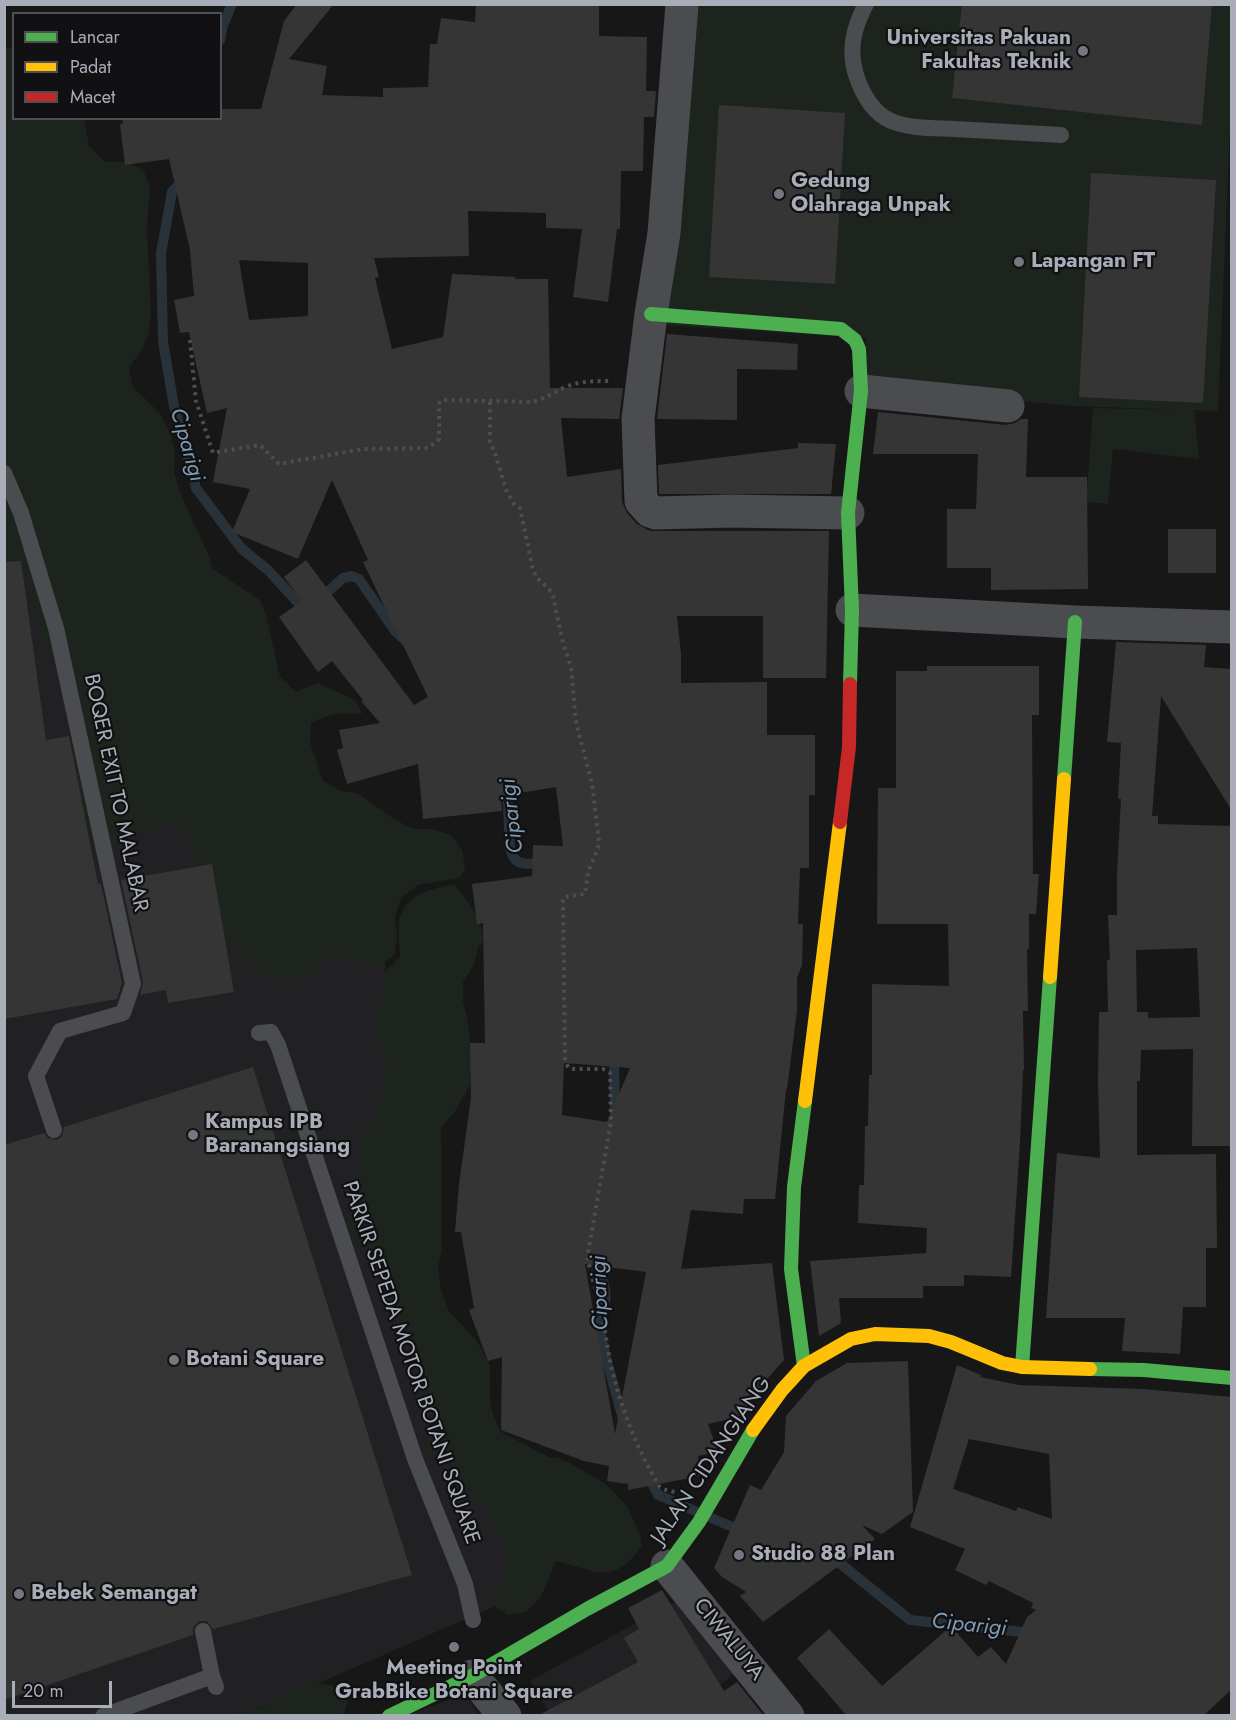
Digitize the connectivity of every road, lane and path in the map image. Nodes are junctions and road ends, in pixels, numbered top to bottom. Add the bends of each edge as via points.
1 (682, 4) edge
2 (866, 4) edge
3 (1061, 135) dead end
4 (651, 314) junction
5 (190, 340) dead end
6 (645, 380) junction
7 (861, 391) junction
8 (490, 402) junction
9 (1008, 406) dead end
10 (4, 473) edge
11 (848, 513) junction
12 (852, 610) junction
13 (1075, 622) junction
14 (1232, 627) edge
15 (259, 1033) dead end
16 (54, 1130) dead end
17 (804, 1366) junction
18 (1022, 1367) junction
19 (1232, 1378) edge
20 (711, 1500) junction
21 (667, 1566) junction
22 (473, 1620) dead end
23 (203, 1631) dead end
24 (472, 1676) junction
25 (103, 1716) edge
26 (389, 1716) edge
27 (505, 1716) edge
28 (788, 1716) edge

1 - 4 street via 664,233
2 - 3 lane via 852,42 852,63 870,105 891,121 918,127
4 - 6 street
4 - 7 street via 841,329 855,340 859,349
5 - 8 path via 196,401 213,453 259,445 279,464 363,449 428,448 439,439 440,401
6 - 8 path via 584,381 532,402
6 - 11 street via 639,419 640,493 641,501 650,511
7 - 9 street
7 - 11 street
8 - 20 path via 491,447 506,490 520,508 533,570 553,596 571,667 576,722 595,805 598,848 588,872 585,894 563,900 565,1060 572,1069 603,1069 610,1073 611,1122 588,1265 627,1423 643,1458 663,1489
10 - 16 lane, BOQER EXIT TO MALABAR via 21,513 56,628 133,984 123,1013 60,1031 36,1076
11 - 12 street
12 - 13 street
12 - 17 street via 849,747 794,1187 790,1269
13 - 14 street
13 - 18 street
15 - 22 lane, PARKIR SEPEDA MOTOR BOTANI SQUARE via 272,1032 278,1045 408,1438 465,1584
17 - 18 street, JALAN CIDANGIANG via 851,1339 908,1334 929,1335
17 - 20 street, JALAN CIDANGIANG via 753,1430
18 - 19 street, JALAN CIDANGIANG via 1144,1370
20 - 21 street, JALAN CIDANGIANG
21 - 24 street, JALAN CIDANGIANG
21 - 28 street, CIWALUYA
23 - 25 lane via 214,1682
24 - 26 street, JALAN CIDANGIANG
24 - 27 street

